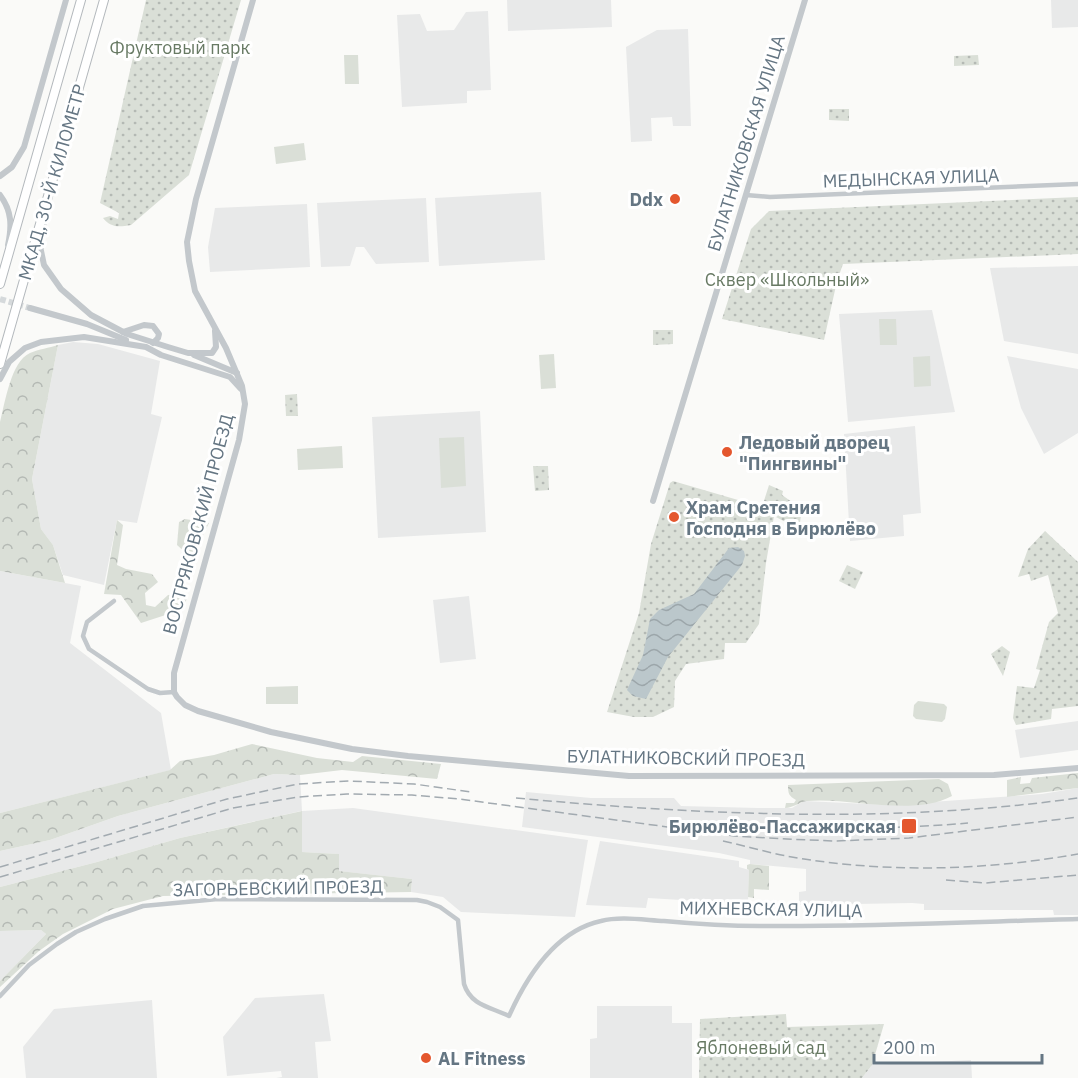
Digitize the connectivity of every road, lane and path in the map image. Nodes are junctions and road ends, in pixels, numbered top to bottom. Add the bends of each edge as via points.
1 (66, 0) edge
2 (81, 0) edge
3 (104, 0) edge
4 (253, 0) edge
5 (805, 0) edge
6 (0, 176) edge
7 (1078, 184) edge
8 (50, 188) junction
9 (0, 195) edge
10 (746, 195) junction
11 (0, 284) edge
12 (30, 308) tunnel mouth
13 (96, 327) junction
14 (214, 327) junction
15 (123, 332) junction
16 (154, 343) junction
17 (135, 344) junction
18 (146, 347) junction
19 (188, 353) junction
20 (0, 364) edge
21 (232, 368) junction
22 (212, 370) junction
23 (0, 379) edge
24 (243, 392) junction
25 (653, 501) dead end
26 (114, 601) dead end
27 (174, 692) junction
28 (1078, 768) edge
29 (1078, 919) edge
30 (0, 996) edge
31 (509, 1016) joint

1 - 6 street via 27,139 19,157
2 - 11 highway, МКАД, 30-Й КИЛОМЕТР
3 - 8 highway, МКАД, 30-Й КИЛОМЕТР
4 - 14 street via 187,242 195,291
5 - 10 street, БУЛАТНИКОВСКАЯ УЛИЦА
7 - 10 street, МЕДЫНСКАЯ УЛИЦА
8 - 15 street via 40,246 44,265 54,281 91,315
8 - 20 highway, МКАД, 30-Й КИЛОМЕТР
9 - 11 street via 11,219
10 - 25 street, БУЛАТНИКОВСКАЯ УЛИЦА
12 - 13 street
13 - 15 street
13 - 17 street
14 - 19 street via 216,347 212,353
14 - 21 street
15 - 16 street
15 - 16 street via 153,326 159,334
16 - 18 street
16 - 19 street
17 - 18 street
17 - 23 street via 84,337 41,342 17,354
18 - 22 street via 160,356
19 - 21 street
21 - 22 street via 224,372
21 - 24 street, ВОСТРЯКОВСКИЙ ПРОЕЗД
22 - 24 street via 230,377
24 - 27 street, ВОСТРЯКОВСКИЙ ПРОЕЗД via 243,426 172,680
26 - 27 street via 87,622 83,636 89,649 153,691
27 - 28 street, БУЛАТНИКОВСКИЙ ПРОЕЗД via 198,711 252,728 323,743 398,755 574,772 629,776 994,775
29 - 31 street, МИХНЕВСКАЯ УЛИЦА via 767,926 601,921 582,928 549,952 525,982
30 - 31 street, ЗАГОРЬЕВСКИЙ ПРОЕЗД via 29,965 76,932 143,906 218,899 417,900 440,907 458,920 464,984 471,999

